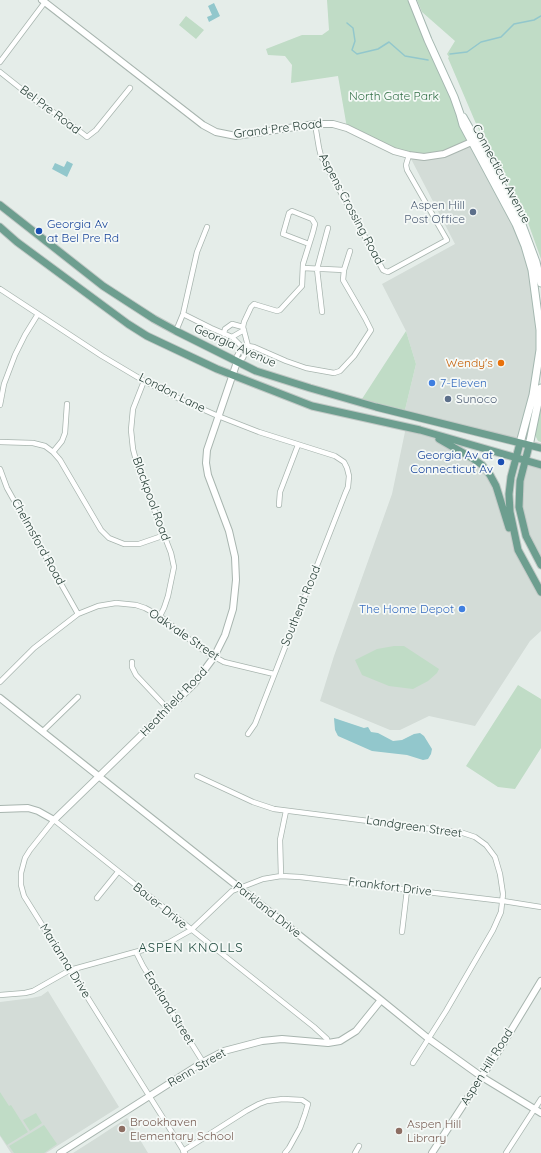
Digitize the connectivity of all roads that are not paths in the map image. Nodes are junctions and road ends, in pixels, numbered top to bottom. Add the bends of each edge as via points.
1 (412, 0) edge
2 (43, 1) edge
3 (0, 62) edge
4 (0, 72) edge
5 (130, 88) dead end
6 (315, 124) junction
7 (474, 141) junction
8 (409, 156) junction
9 (0, 205) edge
10 (0, 227) edge
11 (207, 227) dead end
12 (328, 228) dead end
13 (310, 244) junction
14 (350, 251) dead end
15 (303, 268) junction
16 (317, 268) junction
17 (344, 270) junction
18 (541, 283) edge
19 (0, 289) edge
20 (322, 312) dead end
21 (38, 314) junction
22 (182, 314) junction
23 (244, 328) junction
24 (176, 331) junction
25 (224, 334) junction
26 (232, 337) junction
27 (248, 346) junction
28 (242, 347) junction
29 (237, 362) junction
30 (233, 376) junction
31 (144, 380) junction
32 (2, 384) edge
33 (541, 388) edge
34 (67, 404) dead end
35 (0, 405) edge
36 (218, 416) junction
37 (429, 433) junction
38 (0, 442) edge
39 (520, 443) junction
40 (298, 445) junction
41 (529, 446) junction
42 (541, 448) edge
43 (53, 452) junction
44 (515, 458) junction
45 (524, 461) junction
46 (541, 465) edge
47 (0, 469) edge
48 (349, 476) joint
49 (279, 505) dead end
50 (165, 535) junction
51 (518, 550) junction
52 (541, 565) edge
53 (541, 592) edge
54 (78, 614) junction
55 (160, 616) junction
56 (214, 657) junction
57 (132, 662) dead end
58 (274, 674) junction
59 (0, 682) edge
60 (78, 697) dead end
61 (0, 698) edge
62 (168, 709) junction
63 (43, 731) junction
64 (248, 734) dead end
65 (99, 776) junction
66 (197, 776) dead end
67 (0, 808) edge
68 (286, 811) junction
69 (54, 820) junction
70 (118, 872) junction
71 (281, 876) junction
72 (240, 888) junction
73 (407, 890) junction
74 (97, 898) dead end
75 (503, 901) junction
76 (541, 907) edge
77 (191, 930) junction
78 (402, 932) dead end
79 (136, 952) junction
80 (70, 970) junction
81 (541, 981) edge
82 (0, 995) edge
83 (381, 1000) junction
84 (429, 1040) junction
85 (328, 1043) junction
86 (204, 1062) junction
87 (413, 1064) dead end
88 (482, 1077) junction
89 (150, 1096) junction
90 (541, 1099) edge
91 (535, 1109) junction
92 (541, 1113) edge
93 (359, 1146) dead end
94 (184, 1152) edge
95 (60, 1153) edge
96 (285, 1153) edge
97 (355, 1153) edge
98 (432, 1153) edge
99 (506, 1153) edge

1 - 7 main road, Connecticut Avenue via 463,125
2 - 3 street
2 - 6 street, Grand Pre Road via 203,126 216,132 236,136
4 - 5 street, Bel Pre Road via 87,137 96,130
6 - 8 street, Grand Pre Road via 344,126 388,149
6 - 8 street, Aspens Crossing Road via 321,156 383,270 388,272 447,240 407,170
7 - 8 street, Grand Pre Road via 444,154
7 - 18 main road, Connecticut Avenue via 521,222
7 - 39 main road, Connecticut Avenue via 518,229 531,263 537,296 540,350 533,395
9 - 24 main road, Georgia Avenue via 103,286
10 - 30 main road via 128,324 147,336
11 - 22 street via 194,261
12 - 16 street
13 - 13 street via 283,234 289,213 292,211 315,222
13 - 15 street
14 - 17 street
15 - 16 street
15 - 23 street via 302,286 286,305 277,311 254,304 246,315
16 - 17 street
16 - 20 street
17 - 27 street via 343,280 371,330 354,356 340,371 334,373 306,368
19 - 21 street, London Lane
21 - 31 street, London Lane
21 - 32 street
22 - 24 street
22 - 25 street
23 - 25 street via 232,324 225,329
23 - 26 street
23 - 27 street
24 - 29 main road, Georgia Avenue
25 - 26 street
26 - 28 street
27 - 28 street
27 - 29 street
28 - 29 street
29 - 30 street, Heathfield Road
29 - 39 main road, Georgia Avenue via 310,388 383,409
30 - 36 street, Heathfield Road
30 - 37 main road via 312,406
31 - 36 street, London Lane
31 - 50 street, Blackpool Road via 134,410 131,430 133,449
32 - 35 street
33 - 41 main road
34 - 43 street via 65,433
36 - 40 street, London Lane
36 - 56 street, Heathfield Road via 207,450 206,463 229,532 235,557 236,580 231,615
37 - 44 main road
37 - 51 main road via 472,458 490,475
38 - 43 street via 33,443 45,446
39 - 41 main road, Georgia Avenue
39 - 44 main road, Connecticut Avenue
40 - 48 street, London Lane via 335,456 344,462
40 - 49 street via 280,492
41 - 42 main road, Georgia Avenue
41 - 45 main road
43 - 50 street via 101,530 109,538 124,544 139,544
44 - 45 main road
44 - 51 main road, Connecticut Avenue via 509,498 511,522
45 - 46 main road
45 - 52 main road via 519,487 519,508 526,536
47 - 54 street, Chelmsford Road via 7,488
48 - 58 street, Southend Road via 348,487
50 - 55 street, Blackpool Road via 174,567 168,596
51 - 53 main road, Connecticut Avenue
54 - 55 street, Oakvale Street via 98,606 116,603 145,608
54 - 59 street, Oakvale Street via 34,648
55 - 56 street, Oakvale Street
56 - 58 street, Oakvale Street via 224,662
56 - 62 street, Heathfield Road via 194,684
57 - 62 street via 136,675
58 - 64 street, Southend Road via 255,724
60 - 63 street
61 - 63 street, Parkland Drive
62 - 65 street, Heathfield Road
63 - 65 street, Parkland Drive
65 - 69 street, Marianna Drive
65 - 72 street, Parkland Drive
66 - 68 street, Landgreen Street via 253,802
67 - 69 street, Bauer Drive via 28,808
68 - 71 street via 280,840
68 - 75 street, Landgreen Street via 452,831 475,837 486,845 495,857
69 - 70 street, Bauer Drive
69 - 80 street, Marianna Drive via 25,858 21,885 24,896
70 - 74 street
70 - 77 street, Bauer Drive
71 - 72 street, Frankfort Drive via 263,879
71 - 73 street, Frankfort Drive
72 - 77 street, Frankfort Drive via 232,891
72 - 83 street, Parkland Drive
73 - 75 street, Frankfort Drive
73 - 78 street
75 - 76 street, Frankfort Drive
75 - 84 street, Landgreen Street via 493,930
77 - 79 street, Frankfort Drive via 168,943
77 - 85 street, Bauer Drive via 314,1027
79 - 80 street, Frankfort Drive
79 - 86 street, Eastland Street via 142,966
80 - 82 street, Frankfort Drive via 36,990
80 - 89 street, Marianna Drive
81 - 88 street, Aspen Hill Road
83 - 84 street, Parkland Drive
83 - 85 street, Renn Street via 356,1031 340,1041
84 - 87 street, Landgreen Street
84 - 88 street, Parkland Drive
85 - 86 street, Renn Street via 262,1040 224,1051
86 - 89 street, Renn Street
88 - 91 street, Parkland Drive
88 - 98 street, Aspen Hill Road
89 - 94 street, Marianna Drive
89 - 95 street, Renn Street
90 - 91 street
91 - 92 street, Parkland Drive
91 - 99 street
93 - 97 street
94 - 96 street via 260,1104 283,1099 302,1100 308,1104 300,1128

